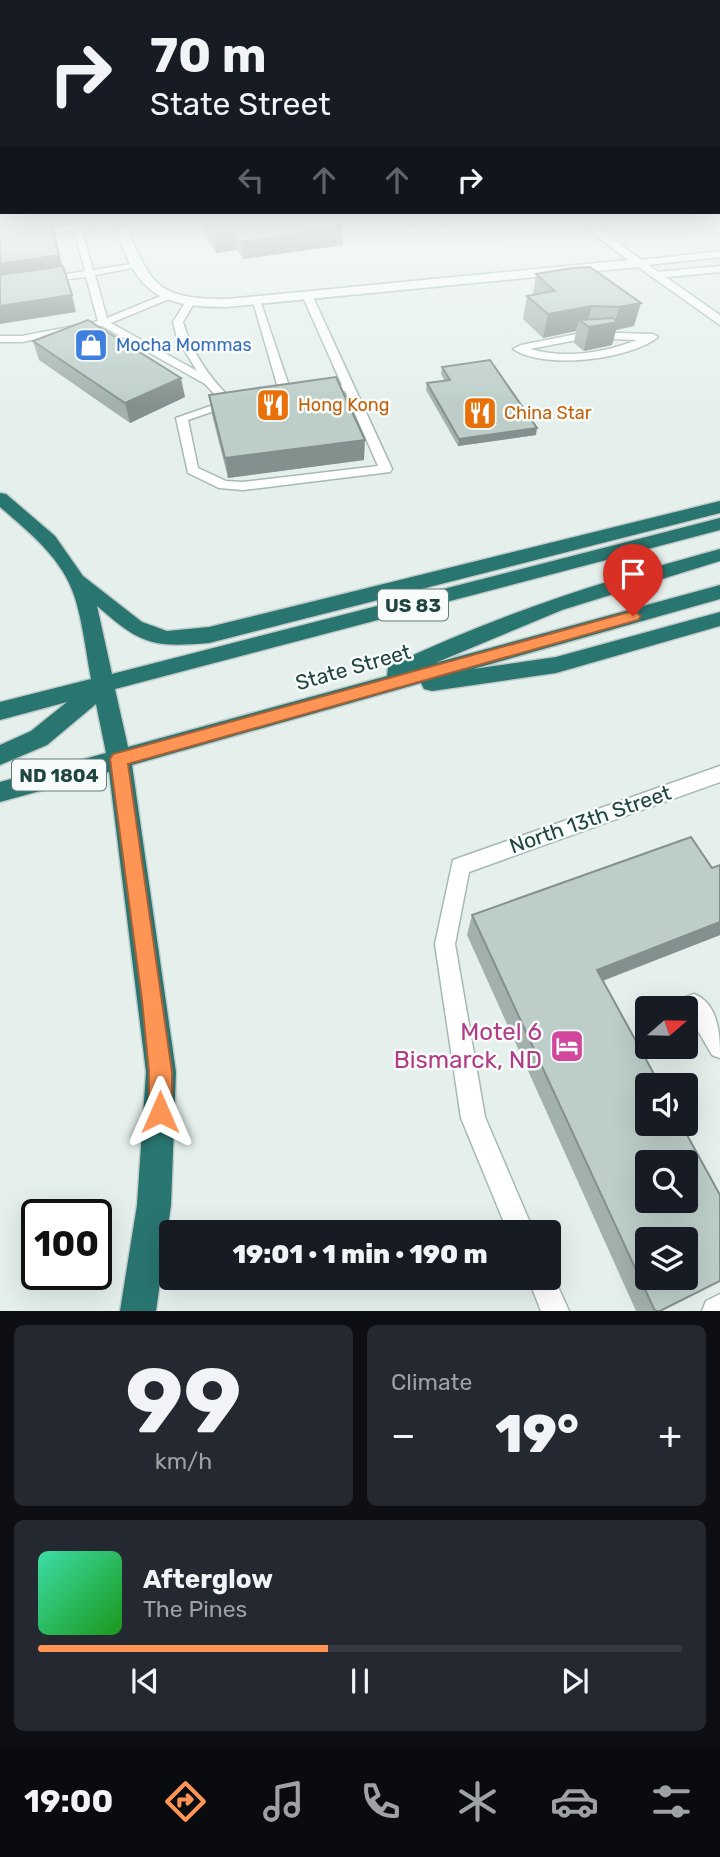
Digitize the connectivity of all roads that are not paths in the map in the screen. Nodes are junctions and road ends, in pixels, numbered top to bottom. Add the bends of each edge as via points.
1 (93, 283) edge
2 (149, 283) edge
3 (426, 283) edge
4 (668, 283) edge
5 (307, 295) junction
6 (166, 297) junction
7 (255, 300) junction
8 (188, 303) junction
9 (720, 321) edge
10 (103, 323) junction
11 (653, 337) junction
12 (0, 339) edge
13 (530, 353) junction
14 (209, 382) junction
15 (349, 387) junction
16 (0, 498) edge
17 (720, 507) edge
18 (720, 524) edge
19 (720, 555) edge
20 (76, 577) junction
21 (720, 592) edge
22 (720, 619) edge
23 (105, 684) junction
24 (357, 693) junction
25 (0, 711) edge
26 (0, 755) edge
27 (119, 759) junction
28 (720, 774) edge
29 (0, 792) edge
30 (698, 1011) edge
31 (720, 1047) edge
32 (516, 1220) edge
33 (546, 1290) edge
34 (138, 1311) edge
35 (555, 1311) edge

1 - 10 lane
2 - 6 street
3 - 5 street
4 - 9 street
5 - 7 street
5 - 15 lane
6 - 8 street
6 - 10 lane
7 - 8 street
7 - 15 lane via 293,395
8 - 14 lane via 178,322 182,338
10 - 12 lane
10 - 14 lane
11 - 13 lane via 592,341
11 - 13 lane via 543,356
11 - 13 lane via 587,335 518,349
14 - 15 lane via 234,402 181,418 192,470 224,485 243,486 386,469
16 - 20 highway via 48,540
17 - 20 highway via 209,635 166,639 135,627
18 - 23 highway, State Street / US 83
19 - 24 highway via 588,592 507,622
20 - 23 highway
21 - 24 highway, State Street
22 - 24 highway via 556,665
23 - 25 highway, State Street / US 83
23 - 26 highway via 39,738
23 - 27 highway
24 - 27 highway, State Street
27 - 29 highway, State Street / ND 1804
27 - 34 highway via 161,1072 154,1205
28 - 32 lane, North 13th Street via 460,866 444,944 473,1118
30 - 31 lane
33 - 35 lane

